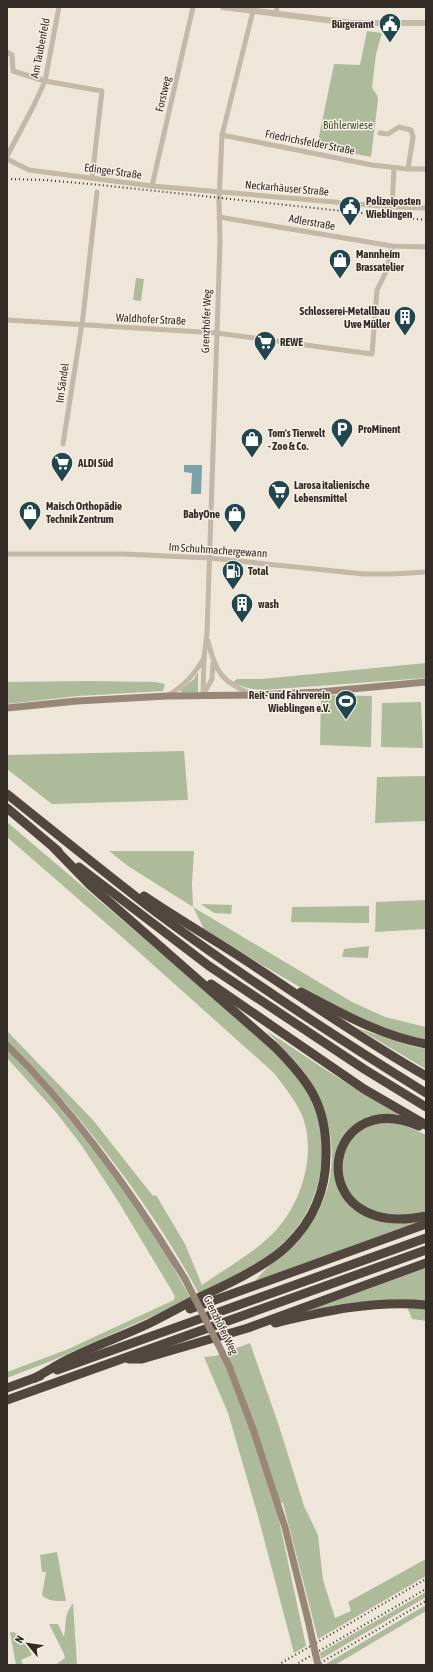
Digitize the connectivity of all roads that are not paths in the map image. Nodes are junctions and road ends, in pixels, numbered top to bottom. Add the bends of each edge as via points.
1 (58, 7) edge
2 (193, 7) edge
3 (223, 7) edge
4 (276, 7) edge
5 (253, 11) junction
6 (276, 14) junction
7 (426, 23) edge
8 (7, 52) edge
9 (45, 81) junction
10 (380, 133) dead end
11 (222, 135) junction
12 (7, 156) edge
13 (7, 159) edge
14 (394, 168) junction
15 (426, 168) edge
16 (408, 169) junction
17 (92, 178) junction
18 (152, 186) junction
19 (97, 192) dead end
20 (219, 192) junction
21 (392, 207) junction
22 (426, 208) edge
23 (219, 217) junction
24 (392, 246) junction
25 (426, 247) edge
26 (7, 320) edge
27 (81, 325) junction
28 (217, 333) junction
29 (63, 444) dead end
30 (7, 554) edge
31 (210, 558) junction
32 (426, 572) edge
33 (207, 636) junction
34 (204, 657) junction
35 (213, 661) junction
36 (426, 682) edge
37 (255, 695) junction
38 (166, 696) junction
39 (203, 696) junction
40 (7, 708) edge
41 (7, 794) edge
42 (7, 808) edge
43 (54, 848) junction
44 (110, 876) junction
45 (169, 954) junction
46 (256, 967) junction
47 (426, 1044) edge
48 (7, 1045) edge
49 (426, 1076) edge
50 (426, 1093) edge
51 (426, 1107) edge
52 (426, 1125) edge
53 (426, 1129) edge
54 (426, 1216) edge
55 (426, 1224) edge
56 (426, 1238) edge
57 (426, 1250) edge
58 (426, 1263) edge
59 (426, 1305) edge
60 (150, 1323) junction
61 (248, 1328) junction
62 (121, 1359) junction
63 (35, 1378) junction
64 (7, 1388) edge
65 (7, 1400) edge
66 (318, 1665) edge

1 - 9 street, Am Taubenfeld
2 - 18 street, Forstweg
3 - 5 street
4 - 6 street
5 - 6 street
5 - 11 street, Grenzhöfer Weg
6 - 7 street via 361,24
8 - 9 street via 12,55 13,71
9 - 12 street, Am Taubenfeld
9 - 17 street via 102,90
10 - 16 street via 388,134 399,127 411,130 413,137
11 - 14 street, Friedrichsfelder Straße
11 - 20 street, Grenzhöfer Weg
13 - 17 street, Edinger Straße via 29,170
14 - 16 street, Friedrichsfelder Straße
14 - 21 street
15 - 16 street, Friedrichsfelder Straße
17 - 18 street, Edinger Straße
18 - 20 street, Edinger Straße
19 - 27 street
20 - 21 street, Neckarhäuser Straße
20 - 23 street, Grenzhöfer Weg
21 - 22 street, Neckarhäuser Straße
23 - 24 street, Adlerstraße
23 - 28 street, Grenzhöfer Weg
24 - 25 street, Adlerstraße
24 - 28 street, Waldhofer Straße via 386,272 377,290 372,354
26 - 27 street, Waldhofer Straße
27 - 28 street, Waldhofer Straße
27 - 29 street, Im Sändel
28 - 31 street, Grenzhöfer Weg
30 - 31 street, Im Schuhmachergewann via 123,554
31 - 32 street, Im Schuhmachergewann via 369,574
31 - 33 street, Grenzhöfer Weg
33 - 34 street, Grenzhöfer Weg
33 - 35 street, Grenzhöfer Weg
34 - 38 street, Grenzhöfer Weg via 191,677
34 - 39 street, Grenzhöfer Weg
35 - 37 street, Grenzhöfer Weg via 220,674 230,684
35 - 39 street, Grenzhöfer Weg via 212,679
36 - 37 main road
37 - 39 main road
38 - 39 main road
38 - 40 main road
41 - 44 highway
42 - 43 highway
43 - 45 highway via 90,885
43 - 51 highway via 209,966
44 - 46 highway via 130,886
44 - 50 highway via 157,913 265,989
45 - 52 highway via 252,1014 364,1089
45 - 60 highway via 275,1047 307,1082 322,1114 326,1131 326,1165 325,1180 313,1213 287,1247 270,1260 221,1288
46 - 47 highway via 351,1018 409,1041
46 - 49 highway via 340,1024
48 - 66 main road, Grenzhöfer Weg, bridge via 84,1130 133,1197 185,1279 229,1366 285,1527
53 - 54 highway via 392,1118 370,1121 357,1128 347,1139 340,1152 338,1167 339,1181 345,1195 355,1206 368,1214 394,1219
55 - 60 highway
56 - 63 highway
57 - 62 highway
58 - 61 highway
59 - 61 highway via 380,1303 355,1306
60 - 63 highway via 73,1356
61 - 62 highway via 142,1359
62 - 65 highway
63 - 64 highway

